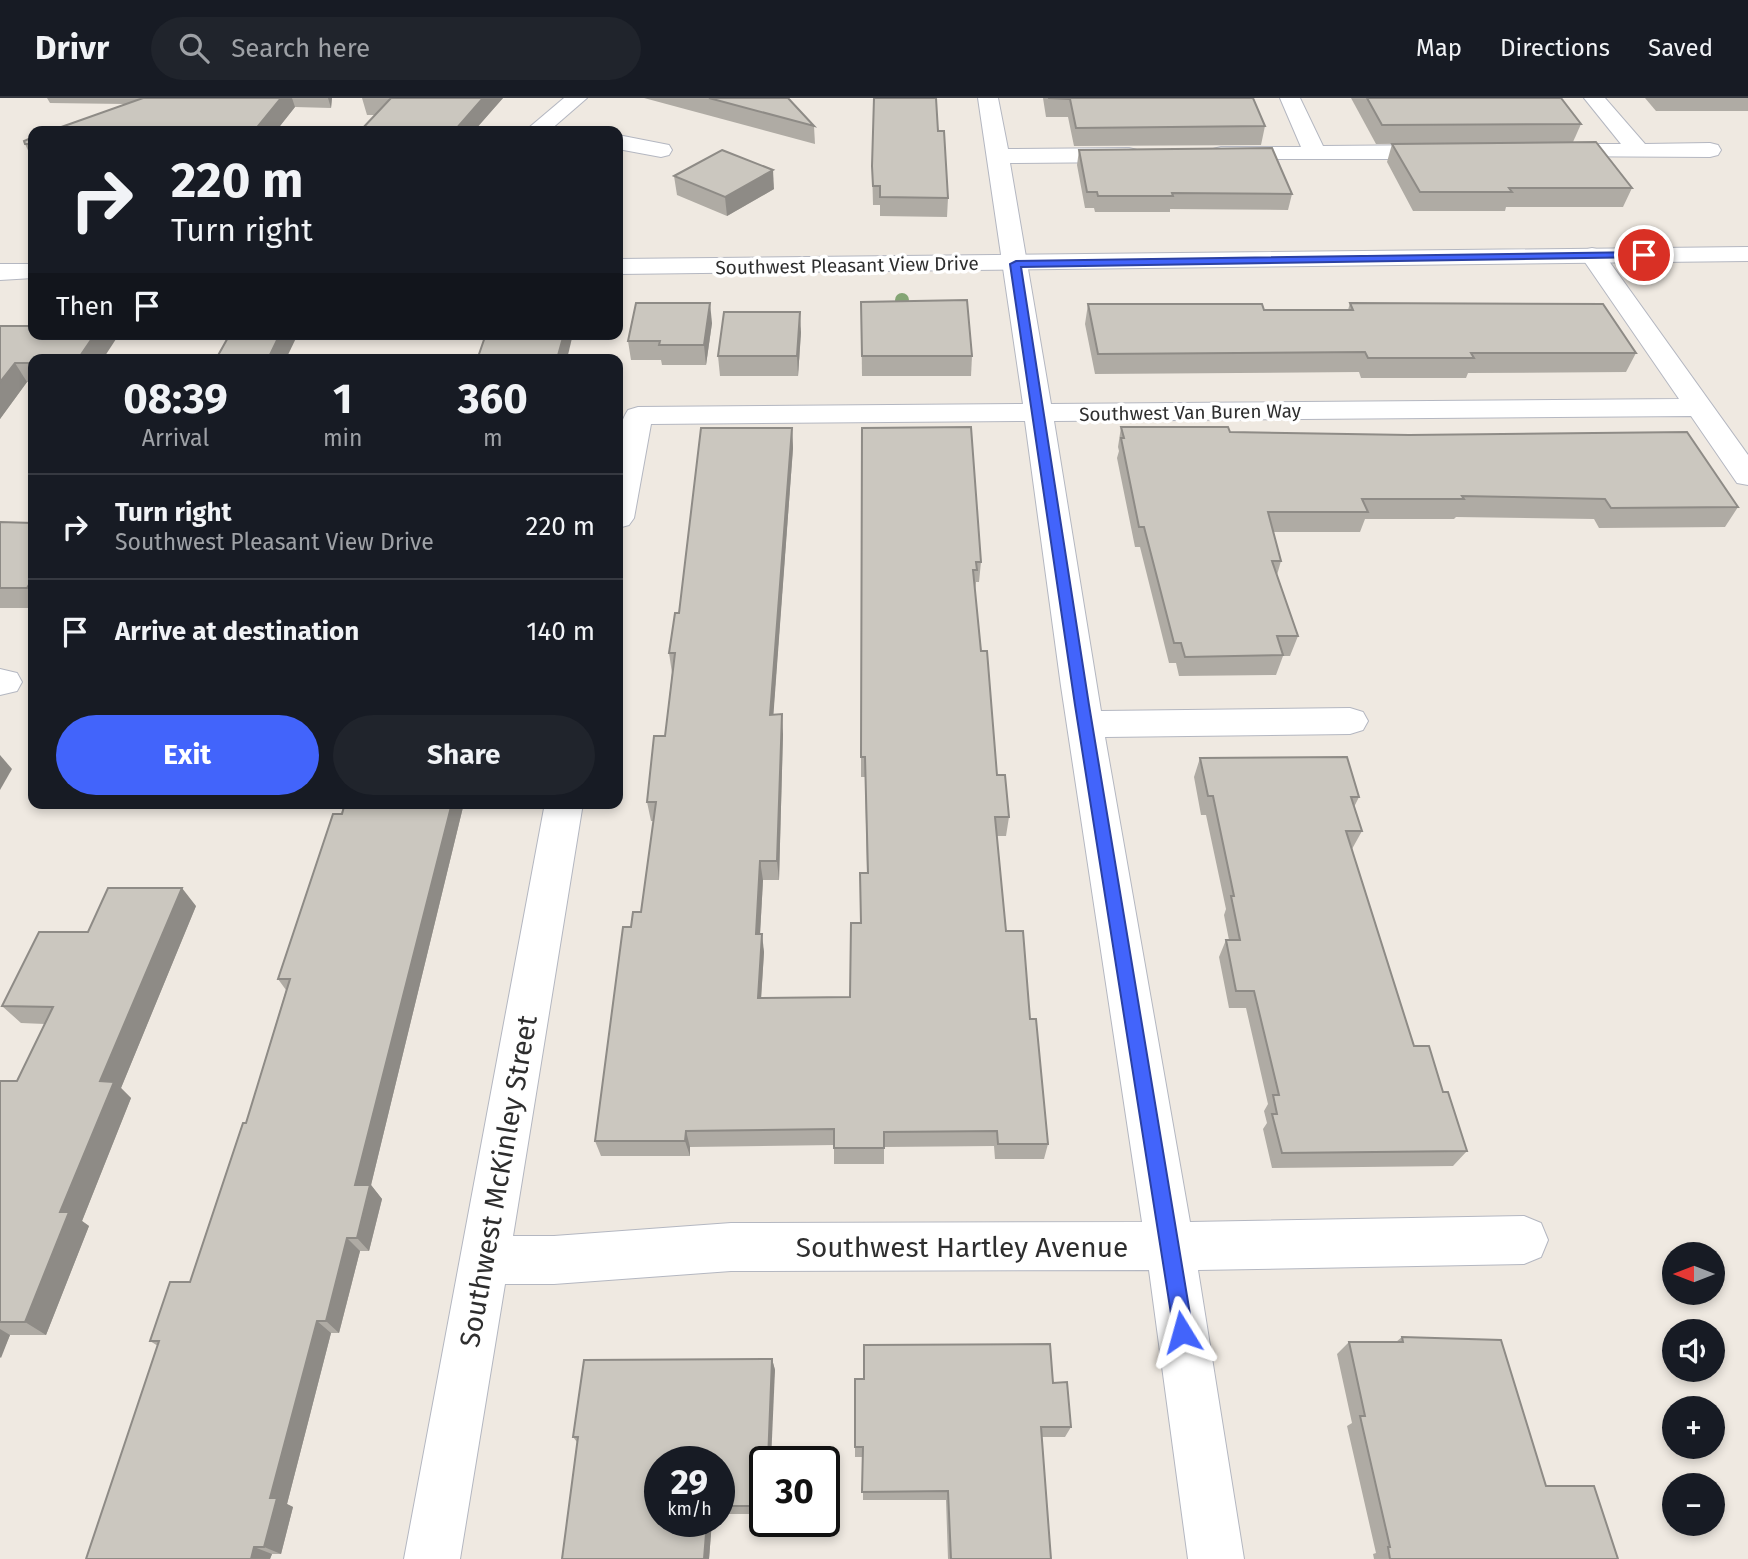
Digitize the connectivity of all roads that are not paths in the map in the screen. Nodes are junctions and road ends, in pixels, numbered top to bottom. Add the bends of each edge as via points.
1 (577, 98) edge
2 (988, 98) edge
3 (1290, 98) edge
4 (1594, 98) edge
5 (549, 126) edge
6 (623, 143) edge
7 (661, 150) dead end
8 (1638, 150) junction
9 (1710, 150) dead end
10 (1530, 151) edge
11 (1463, 152) edge
12 (1315, 153) junction
13 (1150, 154) edge
14 (1205, 154) edge
15 (999, 156) junction
16 (1748, 254) edge
17 (1592, 255) junction
18 (1016, 264) junction
19 (623, 267) edge
20 (28, 271) edge
21 (0, 272) edge
22 (1700, 407) junction
23 (1038, 414) junction
24 (1748, 476) edge
25 (623, 492) edge
26 (1350, 721) dead end
27 (1085, 724) junction
28 (563, 809) edge
29 (1524, 1240) dead end
30 (1170, 1247) junction
31 (483, 1260) junction
32 (432, 1559) edge
33 (1216, 1559) edge

1 - 5 street
2 - 15 street
3 - 12 street
4 - 8 street
6 - 7 street
8 - 9 street
8 - 10 street
11 - 12 street
12 - 14 street
13 - 15 street
15 - 18 street
16 - 17 street, Southwest Pleasant View Drive
17 - 18 street, Southwest Pleasant View Drive
17 - 22 street
18 - 19 street, Southwest Pleasant View Drive
18 - 23 street
20 - 21 street
22 - 23 street, Southwest Van Buren Way
22 - 24 street
23 - 25 street, Southwest Van Buren Way via 638,416
23 - 27 street
26 - 27 street
27 - 30 street
28 - 31 street, Southwest McKinley Street
29 - 30 street, Southwest Hartley Avenue
30 - 31 street, Southwest Hartley Avenue via 731,1247 554,1260
30 - 33 street
31 - 32 street, Southwest McKinley Street

